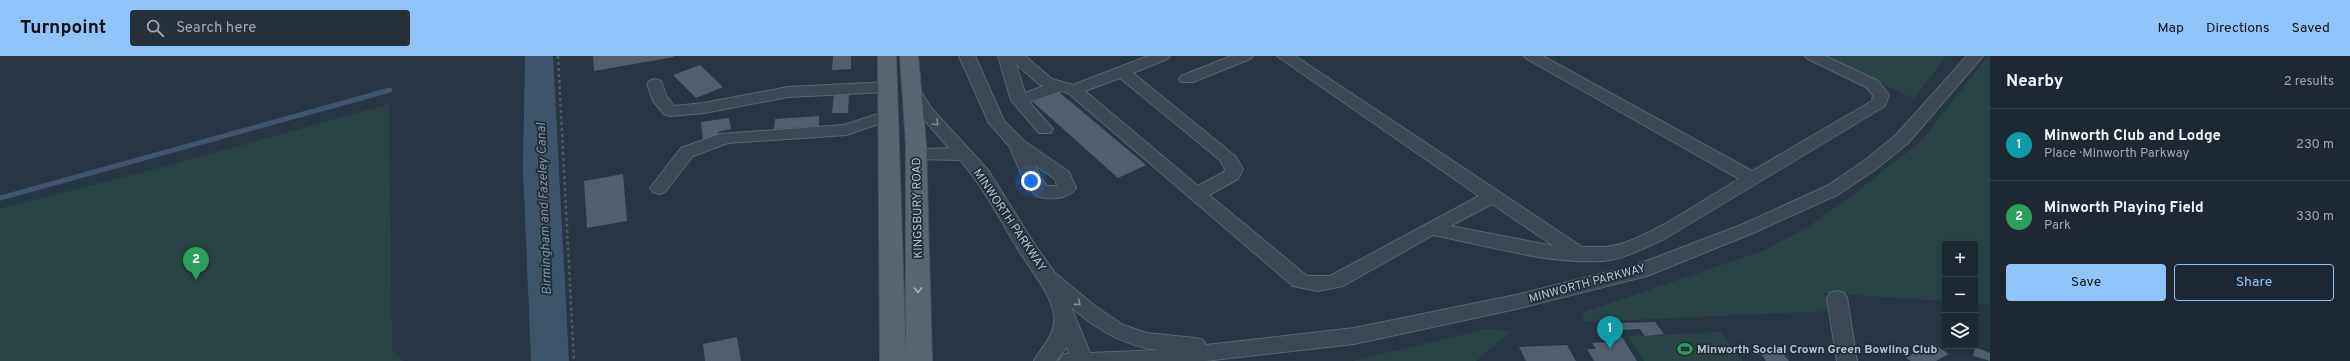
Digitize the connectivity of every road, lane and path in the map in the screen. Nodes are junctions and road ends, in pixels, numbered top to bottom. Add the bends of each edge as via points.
1 (558, 56) edge
2 (887, 56) edge
3 (899, 56) edge
4 (909, 56) edge
5 (967, 56) edge
6 (1006, 56) edge
7 (1016, 56) edge
8 (1162, 56) edge
9 (1244, 56) edge
10 (1285, 56) edge
11 (1532, 56) edge
12 (1812, 56) edge
13 (1974, 56) edge
14 (1122, 72) junction
15 (1187, 79) dead end
16 (655, 84) dead end
17 (887, 87) junction
18 (1066, 88) junction
19 (912, 92) junction
20 (1019, 100) junction
21 (887, 116) junction
22 (1045, 129) dead end
23 (915, 133) junction
24 (1018, 145) dead end
25 (916, 154) junction
26 (965, 155) junction
27 (1751, 178) junction
28 (659, 188) dead end
29 (1197, 194) junction
30 (1493, 196) junction
31 (1431, 228) junction
32 (1577, 253) junction
33 (1048, 278) junction
34 (891, 283) junction
35 (1837, 298) dead end
36 (1064, 315) junction
37 (1230, 349) junction
38 (574, 361) edge
39 (893, 361) edge
40 (919, 361) edge
41 (1044, 361) edge
42 (1078, 361) edge
43 (1847, 361) edge

1 - 38 path
2 - 17 main road
3 - 21 main road via 901,113
4 - 19 main road, KINGSBURY ROAD
5 - 24 street via 997,123
6 - 20 street
7 - 18 street via 1046,82
8 - 14 street
9 - 15 street
10 - 30 street
11 - 27 street
12 - 27 street via 1872,84 1882,99
13 - 37 street, MINWORTH PARKWAY via 1902,139 1870,165 1833,190 1747,229 1640,271 1516,302 1354,336
14 - 18 street
14 - 29 street via 1226,156 1234,170 1232,175
16 - 17 street via 659,98 670,111 704,108 788,92
17 - 21 main road
18 - 20 street
18 - 29 street
19 - 23 main road, KINGSBURY ROAD
19 -> 26 street, MINWORTH PARKWAY via 926,112
20 - 22 street
21 - 23 main road
21 - 28 street via 846,130 726,138 686,152
21 - 34 main road
23 - 25 main road, KINGSBURY ROAD
25 - 26 street
25 - 34 main road via 906,161 902,169 903,246
25 -> 40 main road, KINGSBURY ROAD
26 - 33 street, MINWORTH PARKWAY via 982,174
27 - 32 street via 1657,235 1629,248 1604,254
29 - 31 street via 1300,281 1309,285 1336,281
30 - 31 street
30 - 32 street
31 - 32 street via 1554,252
33 - 36 street
33 -> 37 street, MINWORTH PARKWAY via 1116,330 1146,342
34 - 39 main road
35 - 43 street
36 - 41 street via 1060,340
36 - 42 street
37 - 42 street, MINWORTH PARKWAY via 1145,360

